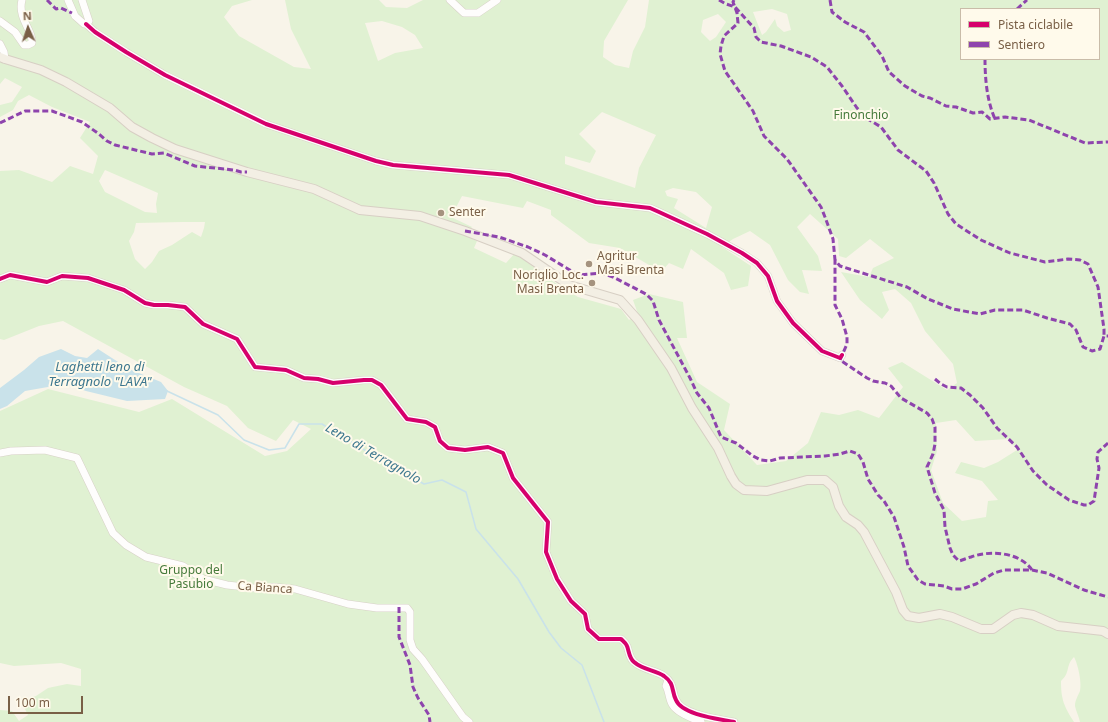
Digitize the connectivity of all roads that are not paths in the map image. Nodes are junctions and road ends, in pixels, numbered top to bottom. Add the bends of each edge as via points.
1 (22, 0) edge
2 (68, 0) edge
3 (82, 0) edge
4 (450, 0) edge
5 (497, 0) edge
6 (0, 21) edge
7 (86, 24) junction
8 (0, 44) edge
9 (2, 58) edge
10 (0, 279) edge
11 (842, 355) dead end
12 (0, 453) edge
13 (1108, 634) edge
14 (668, 680) junction
15 (469, 722) edge
16 (701, 722) edge
17 (734, 722) edge

1 - 6 street via 23,18 32,35 32,43 24,44 15,32
2 - 7 street via 75,16
3 - 7 street via 89,21
4 - 5 street via 464,13 478,13
7 - 11 street via 165,75 266,124 376,161 393,165 509,174 596,202 650,208 707,234 757,263 768,276 777,301 793,323 822,351 840,358
8 - 9 street via 4,52
9 - 13 main road via 40,70 66,82 110,108 132,127 175,149 247,172 314,189 360,210 420,216 465,231 522,253 569,285 620,300 638,320 671,368 736,484 744,490 766,491 807,480 825,480 833,487 839,506 846,517 864,532 908,616 919,618 940,614 981,629 993,629 1013,615 1021,613 1033,615 1058,626 1104,631
10 - 14 street via 10,275 48,282 62,276 88,278 124,290 145,303 185,307 203,324 237,340 255,367 286,370 304,378 333,383 372,380 381,385 407,419 426,422 434,427 440,442 448,448 465,450 488,447 503,453 513,478 548,522 546,552 571,601 585,614 588,629 599,639 621,639 627,644 633,661
12 - 15 street, Ca Bianca via 46,450 77,458 113,533 126,545 146,557 183,566 203,579 227,585 288,589 348,604 377,608 407,608 410,612 410,640 413,649
14 - 16 street via 666,686 671,703 678,710
14 - 17 street via 673,686 679,706 704,716

